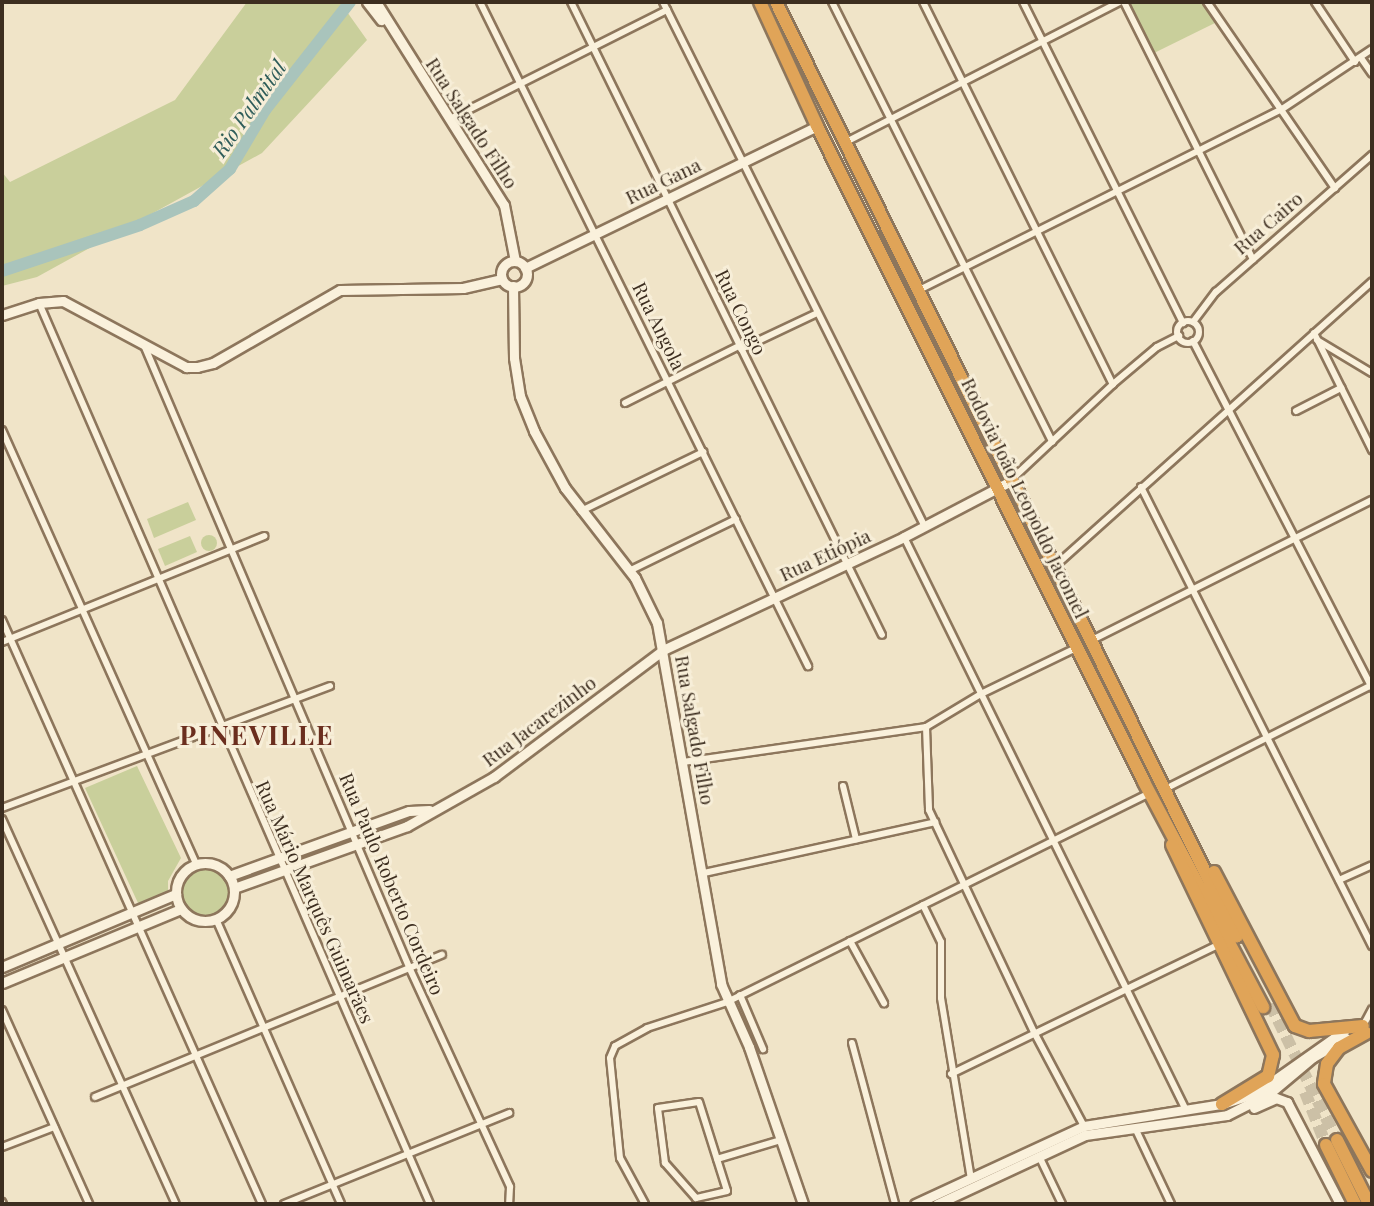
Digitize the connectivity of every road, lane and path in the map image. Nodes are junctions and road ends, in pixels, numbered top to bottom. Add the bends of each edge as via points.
1 (367, 2) edge
2 (376, 2) edge
3 (480, 2) edge
4 (571, 2) edge
5 (663, 2) edge
6 (760, 2) edge
7 (776, 2) edge
8 (832, 2) edge
9 (923, 2) edge
10 (1023, 2) edge
11 (1122, 2) edge
12 (1207, 2) edge
13 (1315, 2) edge
14 (667, 10) junction
15 (1042, 41) junction
16 (593, 47) junction
17 (403, 48) junction
18 (1372, 50) edge
19 (1358, 60) junction
20 (1372, 74) edge
21 (962, 81) junction
22 (521, 84) junction
23 (1282, 109) junction
24 (890, 117) junction
25 (450, 119) junction
26 (817, 126) junction
27 (843, 143) junction
28 (1198, 151) junction
29 (1372, 155) edge
30 (742, 162) junction
31 (1335, 188) junction
32 (1118, 191) junction
33 (668, 199) junction
34 (1037, 231) junction
35 (596, 234) junction
36 (1252, 260) junction
37 (515, 261) junction
38 (525, 268) junction
39 (965, 268) junction
40 (502, 279) junction
41 (1372, 282) edge
42 (513, 286) junction
43 (915, 292) junction
44 (38, 303) junction
45 (817, 313) junction
46 (2, 315) edge
47 (1182, 323) junction
48 (1194, 323) junction
49 (1179, 336) junction
50 (1315, 337) junction
51 (1193, 341) junction
52 (143, 343) junction
53 (740, 348) junction
54 (1372, 373) edge
55 (669, 381) junction
56 (1113, 384) junction
57 (1341, 388) junction
58 (625, 403) dead end
59 (1227, 409) junction
60 (1296, 411) dead end
61 (2, 430) edge
62 (1052, 442) junction
63 (1372, 450) edge
64 (703, 452) junction
65 (1006, 485) junction
66 (1141, 487) junction
67 (1372, 500) edge
68 (581, 511) junction
69 (736, 519) junction
70 (925, 527) junction
71 (264, 536) dead end
72 (904, 537) junction
73 (1295, 539) junction
74 (230, 549) junction
75 (847, 564) junction
76 (1054, 568) junction
77 (629, 571) junction
78 (157, 578) junction
79 (1192, 589) junction
80 (774, 597) junction
81 (81, 609) junction
82 (2, 620) edge
83 (882, 635) dead end
84 (10, 638) junction
85 (1090, 641) junction
86 (2, 642) edge
87 (1078, 647) junction
88 (663, 650) junction
89 (808, 666) dead end
90 (330, 686) dead end
91 (1372, 686) edge
92 (981, 694) junction
93 (295, 697) junction
94 (220, 724) junction
95 (926, 727) junction
96 (1267, 737) junction
97 (145, 752) junction
98 (683, 762) junction
99 (72, 780) junction
100 (843, 786) dead end
101 (1165, 789) junction
102 (1150, 793) junction
103 (2, 808) edge
104 (431, 810) junction
105 (2, 819) edge
106 (935, 822) junction
107 (1183, 826) junction
108 (354, 831) junction
109 (856, 839) junction
110 (1052, 841) junction
111 (358, 845) junction
112 (279, 858) junction
113 (196, 864) junction
114 (1372, 865) edge
115 (285, 870) junction
116 (704, 873) junction
117 (229, 876) junction
118 (1339, 880) junction
119 (964, 885) junction
120 (234, 888) junction
121 (176, 894) junction
122 (923, 905) junction
123 (181, 909) junction
124 (131, 912) junction
125 (216, 919) junction
126 (138, 926) junction
127 (850, 941) junction
128 (59, 943) junction
129 (1218, 945) junction
130 (1372, 946) edge
131 (442, 954) dead end
132 (65, 955) junction
133 (2, 967) edge
134 (410, 967) junction
135 (2, 983) edge
136 (1126, 989) junction
137 (339, 995) junction
138 (740, 995) junction
139 (727, 1002) junction
140 (884, 1003) dead end
141 (1372, 1009) edge
142 (2, 1010) edge
143 (263, 1028) junction
144 (1368, 1029) edge
145 (1035, 1034) junction
146 (852, 1043) dead end
147 (763, 1049) dead end
148 (196, 1057) junction
149 (951, 1074) junction
150 (122, 1084) junction
151 (95, 1097) dead end
152 (1225, 1109) junction
153 (1186, 1111) junction
154 (509, 1112) dead end
155 (1133, 1117) junction
156 (481, 1125) junction
157 (1084, 1126) junction
158 (54, 1127) junction
159 (1136, 1130) junction
160 (780, 1140) junction
161 (2, 1147) edge
162 (409, 1155) junction
163 (1039, 1156) junction
164 (717, 1160) junction
165 (1372, 1171) edge
166 (972, 1183) junction
167 (332, 1185) junction
168 (1338, 1203) edge
169 (89, 1204) edge
170 (176, 1204) edge
171 (262, 1204) edge
172 (284, 1204) edge
173 (341, 1204) edge
174 (430, 1204) edge
175 (509, 1204) edge
176 (645, 1204) edge
177 (803, 1204) edge
178 (895, 1204) edge
179 (915, 1204) edge
180 (937, 1204) edge
181 (1062, 1204) edge
182 (1171, 1204) edge
183 (1355, 1204) edge
184 (1369, 1204) edge

1 - 17 street, Rua Salgado Filho
2 - 17 street, Rua Salgado Filho
3 - 22 street, Rua Angola
4 - 16 street, Rua Congo
5 - 14 street
6 - 26 highway, Rodovia João Leopoldo Jacomel
7 - 27 highway, Rodovia João Leopoldo Jacomel
8 - 24 street
9 - 21 street
10 - 15 street
11 - 15 street
11 - 28 street
12 - 23 street
13 - 19 street
14 - 16 street
14 - 30 street
15 - 21 street
15 - 32 street
16 - 22 street
16 - 33 street, Rua Congo
17 - 25 street, Rua Salgado Filho
18 - 19 street
19 - 20 street
19 - 23 street
21 - 24 street
21 - 34 street
22 - 25 street
22 - 35 street, Rua Angola
23 - 28 street
23 - 31 street
24 - 27 street
24 - 39 street
25 - 37 street, Rua Salgado Filho via 504,205
26 - 27 highway via 833,132
26 - 30 street, Rua Gana
26 - 65 highway, Rodovia João Leopoldo Jacomel
27 - 43 highway, Rodovia João Leopoldo Jacomel
28 - 32 street
28 - 36 street
29 - 31 street, Rua Cairo
30 - 33 street, Rua Gana
30 - 45 street
31 - 36 street, Rua Cairo
32 - 34 street
32 - 47 street
33 - 35 street, Rua Gana
33 - 53 street, Rua Congo
34 - 39 street
34 - 56 street
35 - 38 street, Rua Gana
35 - 55 street, Rua Angola
36 - 48 street, Rua Cairo via 1210,297
37 - 38 street
37 - 40 street via 504,266
38 - 42 street via 525,281
39 - 43 street
39 - 62 street
40 - 42 street
40 - 52 street via 463,288 340,290 212,363 197,367 186,367
41 - 50 street
42 - 68 street, Rua Salgado Filho via 520,396 550,464
43 - 65 highway, Rodovia João Leopoldo Jacomel
44 - 46 street
44 - 52 street via 63,301
44 - 78 street, Rua Mário Marquês Guimarães
45 - 53 street
45 - 70 street
47 - 48 street
47 - 49 street
48 - 51 street via 1199,331
49 - 51 street
49 - 56 street via 1160,345
50 - 54 street
50 - 57 street
50 - 59 street
51 - 59 street
52 - 74 street, Rua Paulo Roberto Cordeiro
53 - 55 street
53 - 75 street, Rua Congo
55 - 58 street
55 - 64 street, Rua Angola
56 - 62 street
57 - 60 street
57 - 63 street
59 - 66 street
59 - 73 street
61 - 81 street
62 - 65 street
64 - 68 street
64 - 69 street, Rua Angola
65 - 70 street, Rua Etiópia
65 - 76 highway, Rodovia João Leopoldo Jacomel
65 - 87 highway, Rodovia João Leopoldo Jacomel
66 - 76 street
66 - 79 street
67 - 73 street
68 - 77 street, Rua Salgado Filho
69 - 77 street
69 - 80 street, Rua Angola
70 - 72 street, Rua Etiópia
71 - 74 street
72 - 75 street, Rua Etiópia
72 - 92 street
73 - 79 street
73 - 91 street
74 - 78 street
74 - 93 street, Rua Paulo Roberto Cordeiro
75 - 80 street, Rua Etiópia
75 - 83 street, Rua Congo
76 - 85 highway, Rodovia João Leopoldo Jacomel
77 - 88 street, Rua Salgado Filho via 649,600
78 - 81 street
78 - 94 street, Rua Mário Marquês Guimarães
79 - 85 street
79 - 96 street
80 - 88 street, Rua Etiópia
80 - 89 street, Rua Angola
81 - 84 street
81 - 97 street
82 - 84 street
84 - 86 street
84 - 99 street
85 - 101 highway, Rodovia João Leopoldo Jacomel
87 - 92 street
87 - 102 highway, Rodovia João Leopoldo Jacomel
88 - 98 street, Rua Salgado Filho
88 - 104 street, Rua Jacarezinho via 494,778
90 - 93 street
91 - 96 street
92 - 95 street
92 - 110 street
93 - 94 street
93 - 108 street, Rua Paulo Roberto Cordeiro
94 - 97 street
94 - 112 street, Rua Mário Marquês Guimarães
95 - 98 street
95 - 106 street via 929,810
96 - 101 street
96 - 118 street
97 - 99 street
97 - 113 street
98 - 116 street, Rua Salgado Filho
99 - 103 street
99 - 124 street
100 - 109 street
101 - 107 highway, Rodovia João Leopoldo Jacomel
102 - 107 highway, Rodovia João Leopoldo Jacomel via 1266,1005
102 - 110 street
102 - 129 highway
104 - 108 street, Rua Jacarezinho via 409,811
104 - 111 street, Rua Jacarezinho via 407,826
105 - 128 street
106 - 109 street
106 - 119 street
107 - 144 highway via 1214,872 1295,1026 1309,1031
108 - 111 street, Rua Paulo Roberto Cordeiro
108 - 112 street, Rua Jacarezinho
109 - 116 street
110 - 119 street
110 - 136 street
111 - 115 street, Rua Jacarezinho
111 - 134 street, Rua Paulo Roberto Cordeiro
112 - 115 street, Rua Mário Marquês Guimarães
112 - 117 street, Rua Jacarezinho
113 - 117 street via 215,865
113 - 121 street via 180,876
114 - 118 street
115 - 120 street, Rua Jacarezinho
115 - 137 street, Rua Mário Marquês Guimarães
116 - 139 street, Rua Salgado Filho
117 - 120 street
118 - 130 street
119 - 122 street
119 - 145 street
120 - 125 street via 231,906
121 - 123 street
121 - 124 street
122 - 127 street
122 - 149 street via 941,942 941,998
123 - 125 street via 196,920
123 - 126 street
124 - 126 street
124 - 128 street
125 - 143 street
126 - 132 street
126 - 148 street
127 - 138 street
127 - 140 street
128 - 132 street
128 - 133 street
129 - 136 street
129 - 152 highway via 1274,1060 1265,1079
131 - 134 street
132 - 135 street
132 - 150 street
134 - 137 street
134 - 156 street, Rua Paulo Roberto Cordeiro
136 - 145 street
136 - 153 street
137 - 143 street
137 - 162 street, Rua Mário Marquês Guimarães
138 - 139 street
138 - 147 street
139 - 160 street, Rua Salgado Filho via 749,1047
139 - 176 street via 647,1028 615,1046 610,1058 620,1158
141 - 144 street
142 - 158 street
143 - 148 street
143 - 167 street
144 - 152 street via 1331,1045
144 - 165 highway via 1339,1048 1327,1065 1324,1084
145 - 149 street
145 - 157 street
146 - 178 street
148 - 150 street
148 - 171 street
149 - 166 street
150 - 151 street
150 - 170 street
152 - 153 street
152 - 159 street
152 - 168 street via 1285,1100
153 - 155 street
154 - 156 street
155 - 157 street
155 - 159 street
156 - 162 street
156 - 175 street, Rua Paulo Roberto Cordeiro via 510,1187
157 - 166 street
158 - 161 street
158 - 169 street
159 - 163 street via 1085,1135
159 - 182 street
160 - 164 street
160 - 177 street, Rua Salgado Filho
162 - 167 street
162 - 174 street, Rua Mário Marquês Guimarães
163 - 166 street
163 - 181 street
164 - 164 street via 699,1102 658,1108 665,1163 696,1198 727,1191
166 - 179 street
166 - 180 street
167 - 172 street
167 - 173 street
183 - 184 highway via 1331,1142

